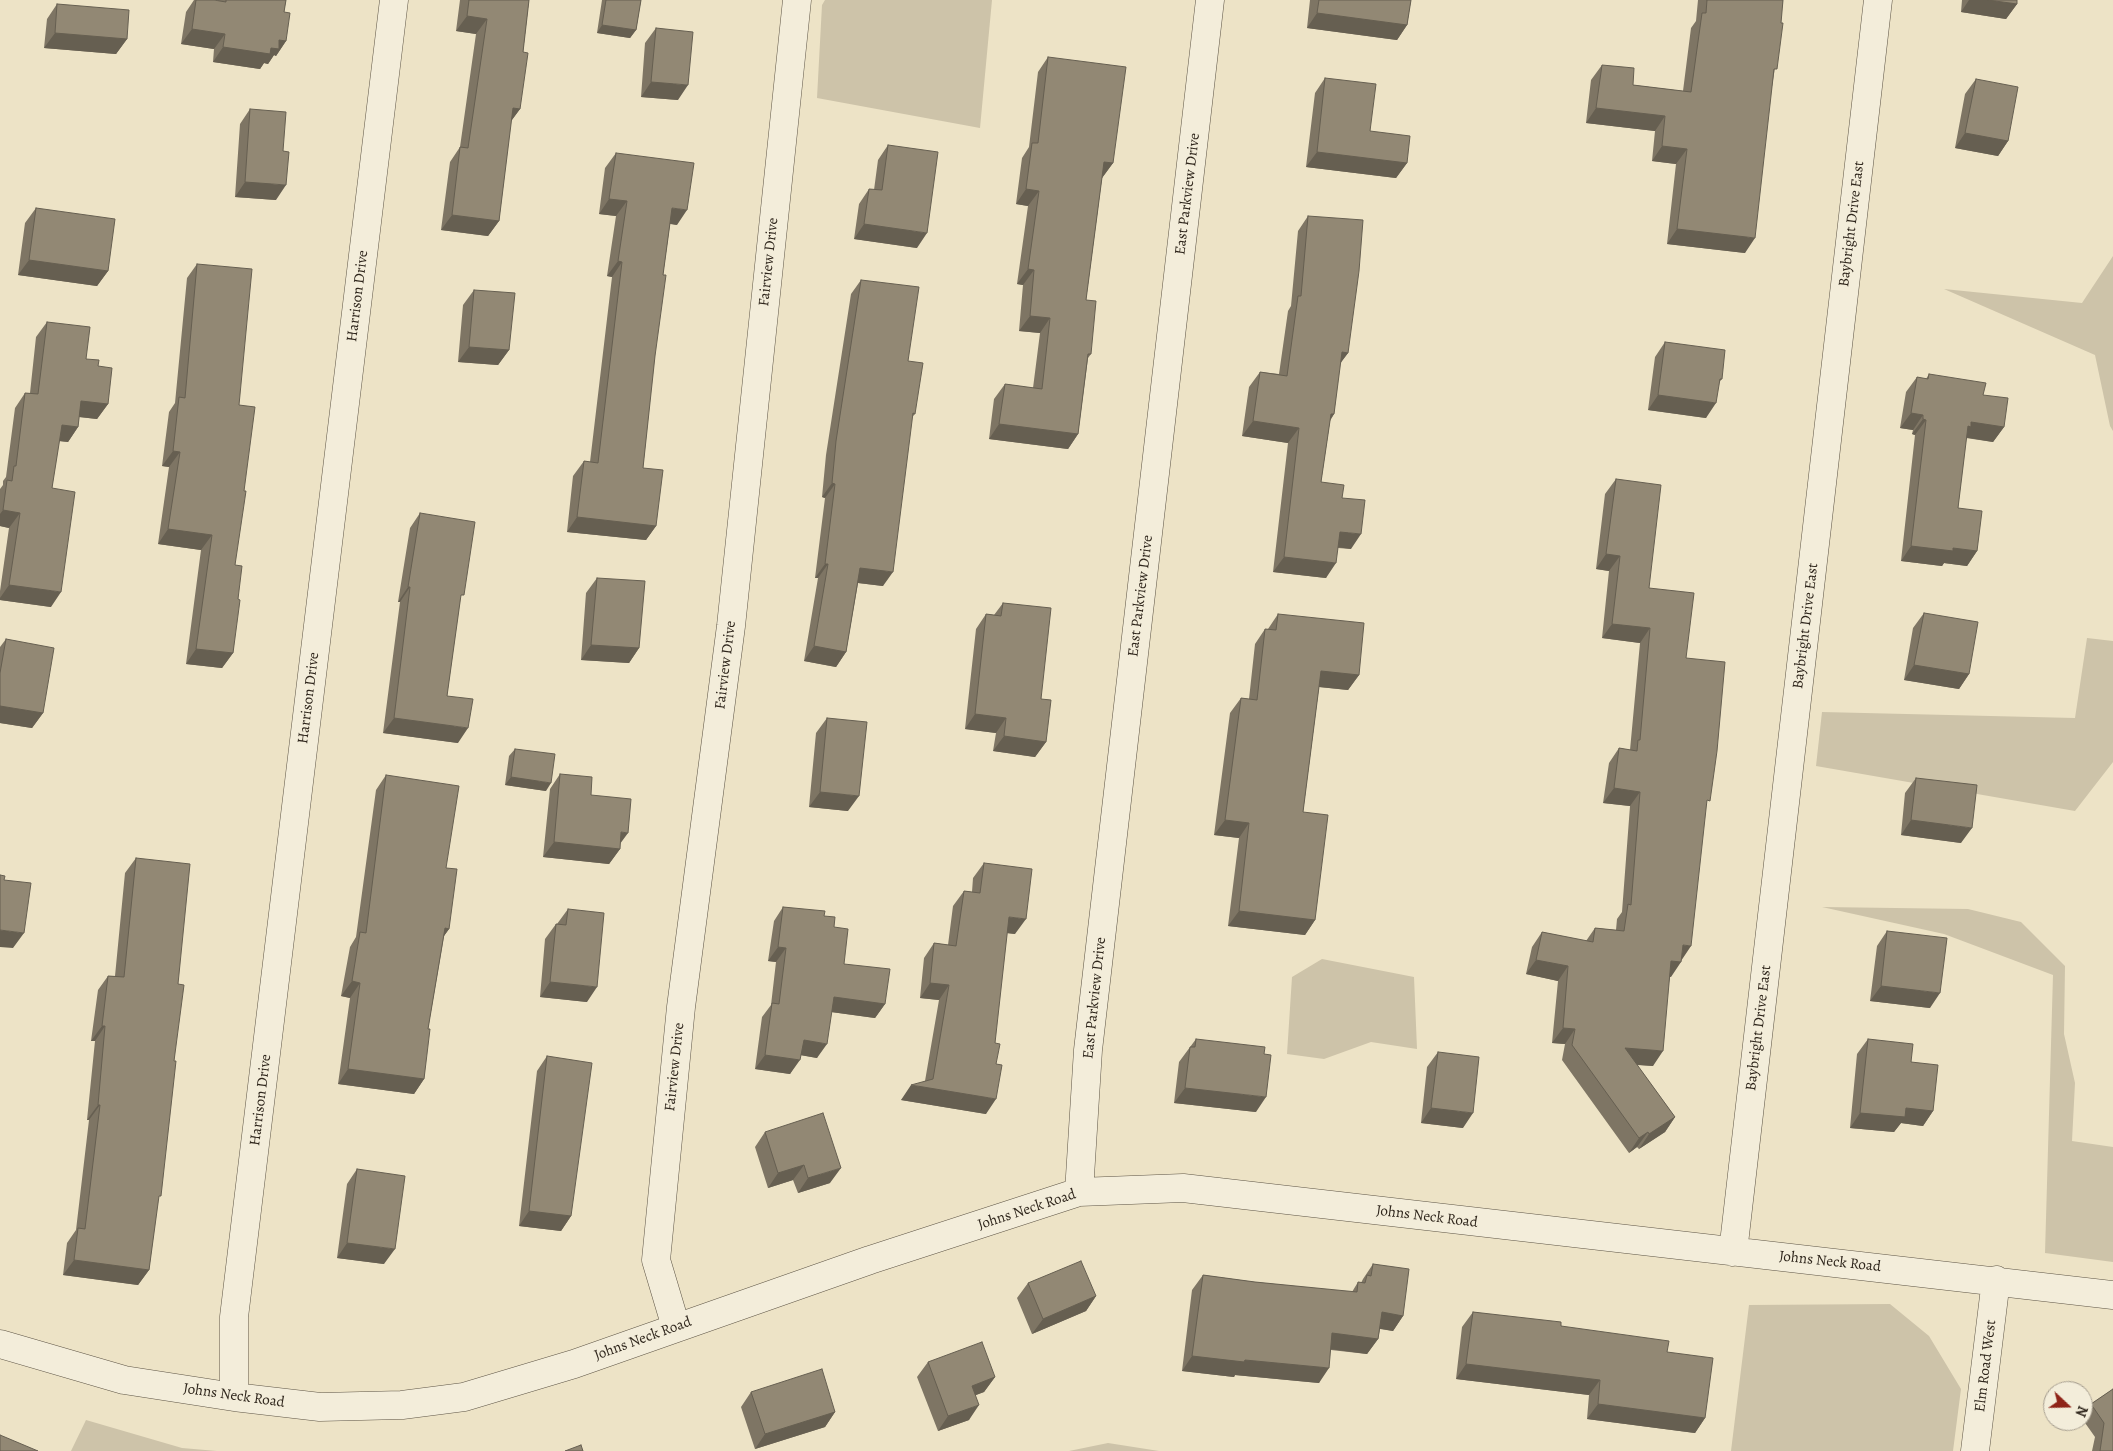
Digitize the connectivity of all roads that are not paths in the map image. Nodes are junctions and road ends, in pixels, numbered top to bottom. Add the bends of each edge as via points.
1 (394, 0) edge
2 (797, 0) edge
3 (1210, 0) edge
4 (1878, 0) edge
5 (1079, 1192) junction
6 (1733, 1252) junction
7 (1996, 1280) junction
8 (2113, 1295) edge
9 (676, 1327) junction
10 (0, 1344) edge
11 (234, 1397) junction
12 (1975, 1451) edge

1 - 11 street, Harrison Drive via 236,1307
2 - 9 street, Fairview Drive via 732,616 681,1007 656,1260
3 - 5 street, East Parkview Drive via 1088,1050
4 - 6 street, Baybright Drive East
5 - 6 street, Johns Neck Road via 1182,1188
5 - 9 street, Johns Neck Road
6 - 7 street, Johns Neck Road
7 - 8 street, Johns Neck Road
7 - 12 street, Elm Road West
9 - 11 street, Johns Neck Road via 574,1364 464,1397 402,1405 320,1407
10 - 11 street, Johns Neck Road via 124,1380

